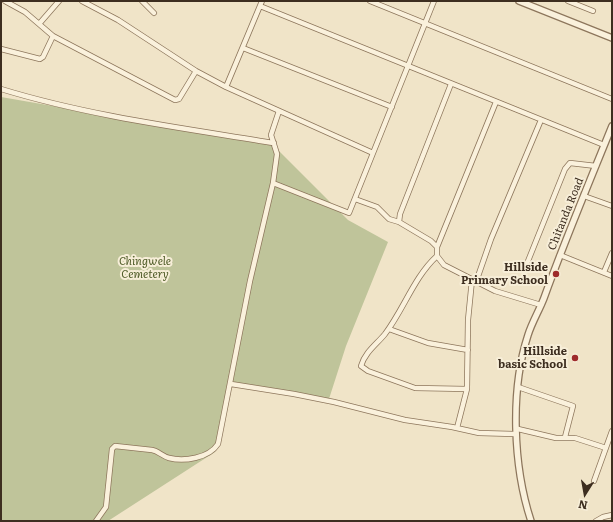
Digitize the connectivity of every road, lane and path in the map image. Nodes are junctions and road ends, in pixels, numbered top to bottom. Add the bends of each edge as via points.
1 (5, 1) edge
2 (59, 1) edge
3 (82, 1) edge
4 (142, 1) edge
5 (262, 1) edge
6 (370, 1) edge
7 (434, 1) edge
8 (519, 1) edge
9 (568, 1) edge
10 (260, 6) junction
11 (593, 11) dead end
12 (154, 13) dead end
13 (426, 23) junction
14 (39, 24) junction
15 (54, 36) junction
16 (612, 38) edge
17 (243, 48) junction
18 (1, 49) edge
19 (408, 67) junction
20 (196, 71) junction
21 (451, 84) junction
22 (226, 87) junction
23 (1, 89) edge
24 (612, 99) edge
25 (496, 102) junction
26 (392, 107) junction
27 (279, 111) junction
28 (541, 120) junction
29 (612, 126) edge
30 (274, 142) junction
31 (604, 145) junction
32 (373, 153) junction
33 (596, 166) junction
34 (273, 183) junction
35 (584, 196) junction
36 (355, 199) junction
37 (612, 206) edge
38 (399, 222) junction
39 (437, 248) junction
40 (612, 252) edge
41 (560, 255) junction
42 (437, 256) junction
43 (526, 266) dead end
44 (604, 272) junction
45 (612, 276) edge
46 (474, 281) junction
47 (541, 305) junction
48 (389, 330) junction
49 (468, 350) junction
50 (231, 384) junction
51 (518, 387) junction
52 (467, 389) junction
53 (457, 428) junction
54 (516, 431) junction
55 (612, 431) edge
56 (565, 437) junction
57 (606, 448) junction
58 (594, 481) dead end
59 (612, 515) edge
60 (96, 521) edge
61 (531, 521) edge
62 (596, 521) edge

1 - 14 street
2 - 14 street
3 - 20 street via 118,20
4 - 12 street
5 - 10 street
6 - 13 street
7 - 13 street
8 - 16 street
9 - 11 street
10 - 17 street
10 - 19 street
13 - 19 street
13 - 24 street
14 - 15 street
15 - 18 street via 40,59
15 - 20 street via 175,100 179,99
17 - 22 street
17 - 26 street
19 - 21 street
19 - 26 street
20 - 22 street
21 - 25 street
21 - 38 street
22 - 27 street
23 - 30 street via 35,100 118,117
25 - 28 street
25 - 39 street
26 - 32 street
27 - 30 street via 271,135
27 - 32 street
28 - 31 street
28 - 46 street
29 - 31 street, Chitanda Road
30 - 34 street via 277,154
31 - 33 street, Chitanda Road
32 - 36 street
33 - 35 street, Chitanda Road
33 - 43 street via 570,163 565,169
34 - 36 street via 349,213
34 - 50 street via 250,281
35 - 37 street
35 - 41 street, Chitanda Road
36 - 38 street via 377,207 389,219
38 - 39 street via 431,241
39 - 42 street
40 - 44 street
41 - 44 street
41 - 47 street, Chitanda Road
42 - 46 street via 444,265
42 - 48 street via 427,266
44 - 45 street
46 - 47 street
46 - 49 street via 468,320
47 - 51 street, Chitanda Road via 528,335
48 - 49 street via 428,343
48 - 52 street via 366,355 363,368 415,388
49 - 52 street
50 - 53 street via 334,402 404,420
50 - 60 street via 218,444 212,450 198,457 176,459 157,451 118,444 112,449 106,506
51 - 54 street, Chitanda Road
51 - 56 street via 573,406
52 - 53 street
53 - 54 street via 479,433
54 - 56 street via 556,438
54 - 61 street, Chitanda Road via 522,485
55 - 57 street
56 - 57 street
57 - 58 street
59 - 62 street

